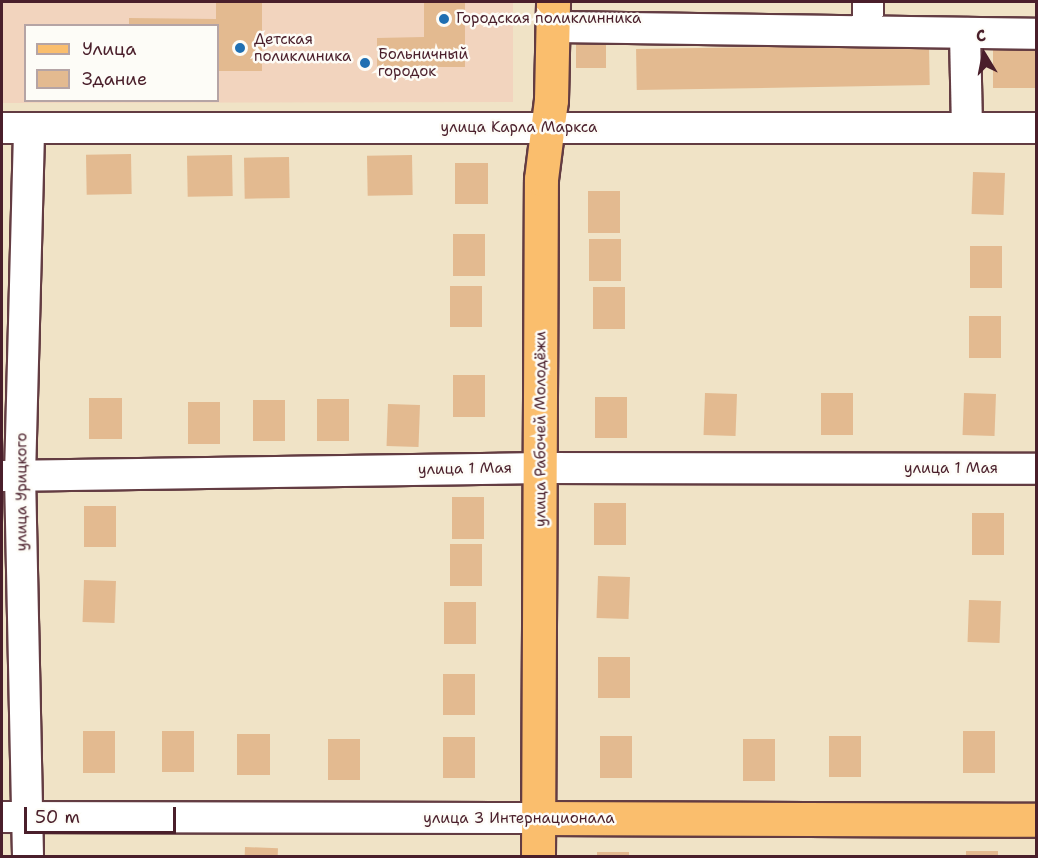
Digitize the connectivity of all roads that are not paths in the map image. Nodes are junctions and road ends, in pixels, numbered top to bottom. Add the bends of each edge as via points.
1 (868, 2) edge
2 (553, 14) edge
3 (867, 31) junction
4 (965, 33) junction
5 (1036, 34) edge
6 (967, 127) junction
7 (15, 128) edge
8 (548, 128) junction
9 (1036, 128) edge
10 (541, 468) junction
11 (1036, 469) edge
12 (11, 476) edge
13 (15, 817) edge
14 (537, 818) junction
15 (1036, 820) edge
16 (28, 856) edge
17 (538, 856) edge

1 - 3 street
2 - 3 street
2 - 8 main road, улица Рабочей Молодёжи
3 - 4 street
4 - 5 street
4 - 6 street
6 - 8 street, улица Карла Маркса
6 - 9 street, улица Карла Маркса
7 - 8 street, улица Карла Маркса
7 - 12 street, улица Урицкого
8 - 10 main road, улица Рабочей Молодёжи via 541,179
10 - 11 street, улица 1 Мая
10 - 12 street, улица 1 Мая
10 - 14 main road, улица Рабочей Молодёжи
12 - 13 street, улица Урицкого
13 - 14 street, улица 3 Интернационала
13 - 16 street, улица Урицкого
14 - 15 main road, улица 3 Интернационала
14 - 17 main road, улица Рабочей Молодёжи

